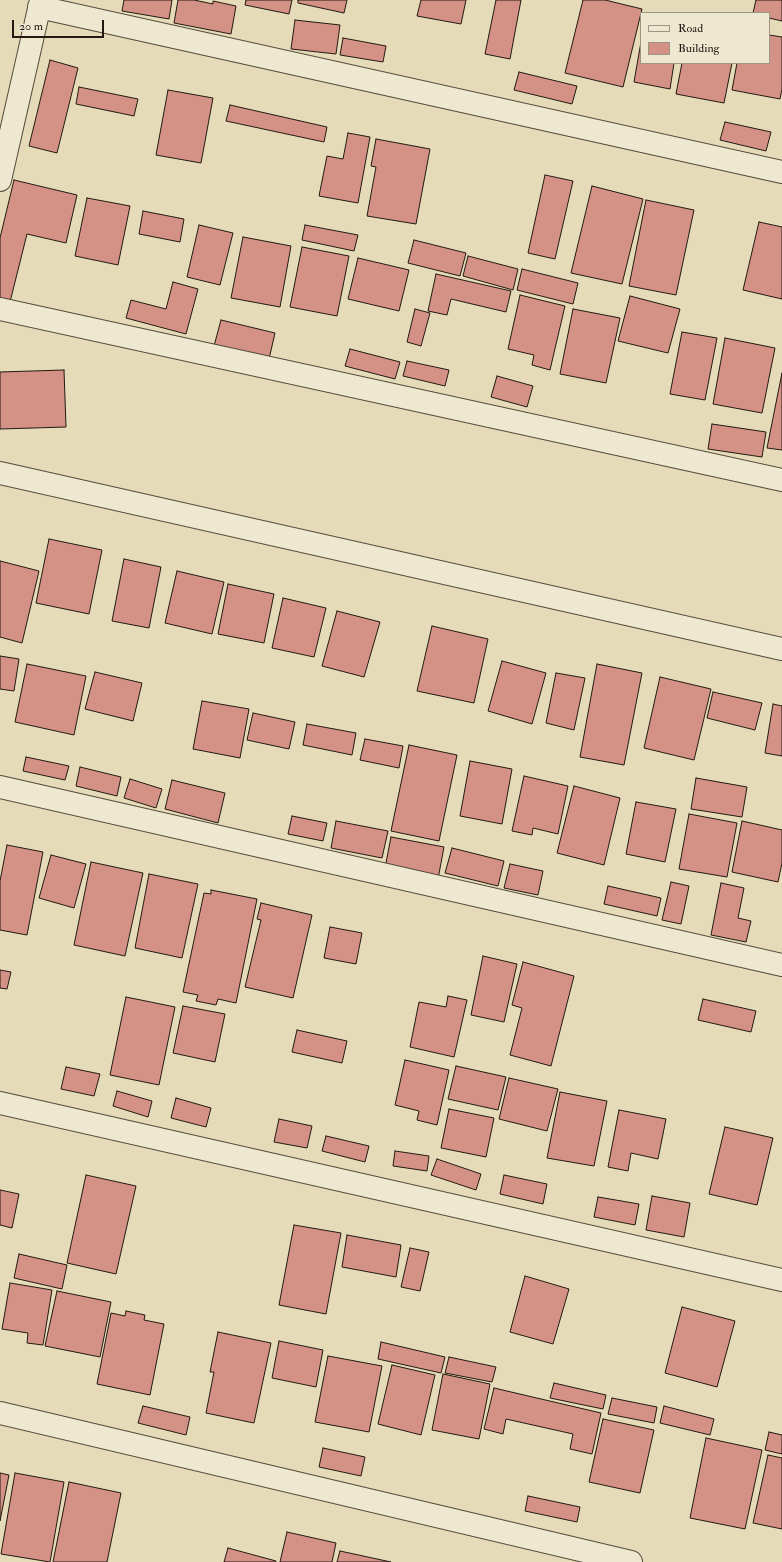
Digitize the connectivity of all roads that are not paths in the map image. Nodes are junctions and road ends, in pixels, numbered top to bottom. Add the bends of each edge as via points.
1 (40, 3) edge
2 (782, 172) edge
3 (0, 180) edge
4 (0, 309) edge
5 (0, 473) edge
6 (782, 480) edge
7 (782, 649) edge
8 (0, 787) edge
9 (782, 964) edge
10 (0, 1103) edge
11 (782, 1280) edge
12 (0, 1413) edge
13 (631, 1562) edge

1 - 2 street
1 - 3 street
4 - 6 street
5 - 7 street
8 - 9 street
10 - 11 street
12 - 13 street

